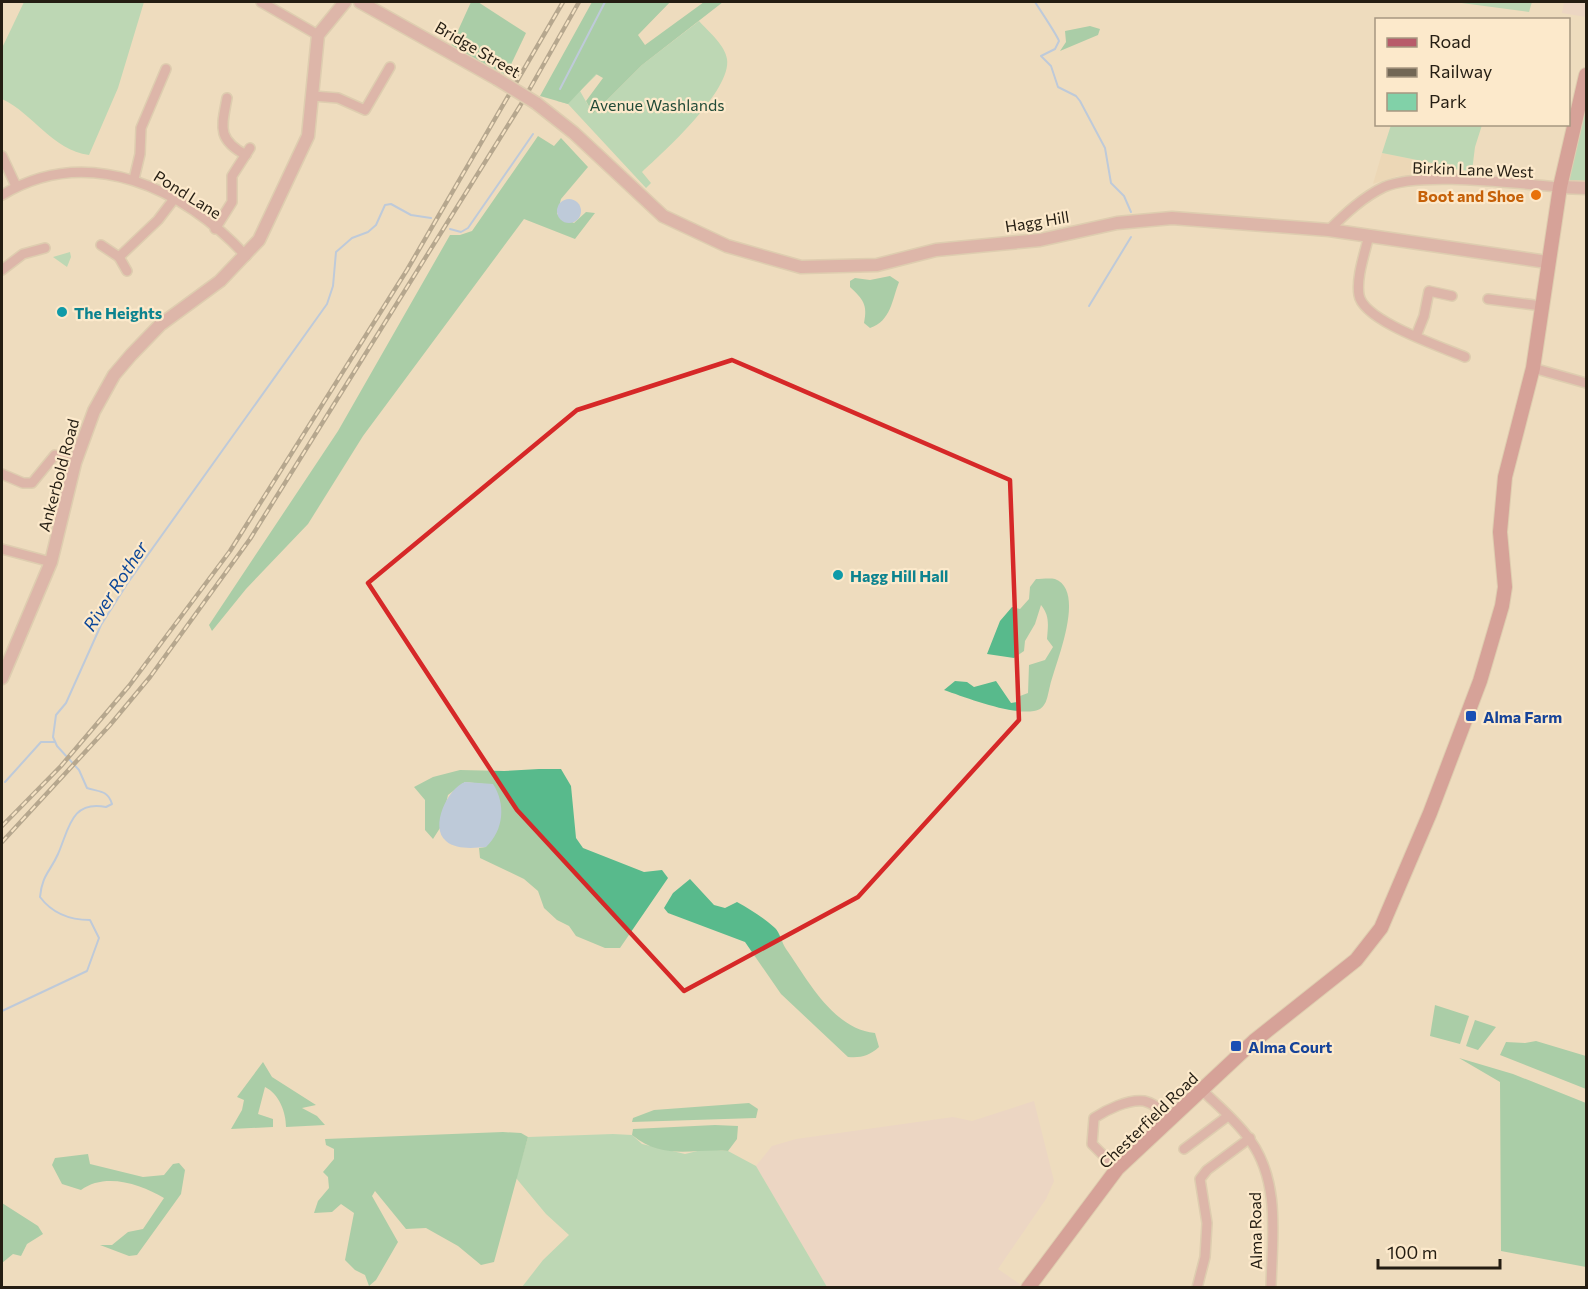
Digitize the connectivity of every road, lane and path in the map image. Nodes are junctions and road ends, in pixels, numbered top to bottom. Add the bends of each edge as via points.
1 (261, 2) edge
2 (345, 2) edge
3 (360, 2) edge
4 (318, 35) junction
5 (390, 67) dead end
6 (166, 69) dead end
7 (1587, 75) edge
8 (313, 96) junction
9 (227, 98) dead end
10 (574, 133) joint
11 (2, 156) edge
12 (134, 179) junction
13 (16, 186) junction
14 (1560, 187) junction
15 (1587, 188) edge
16 (2, 195) edge
17 (174, 199) junction
18 (215, 229) junction
19 (1329, 230) junction
20 (1369, 235) junction
21 (101, 245) dead end
22 (45, 249) dead end
23 (246, 256) junction
24 (119, 257) junction
25 (1547, 262) junction
26 (2, 270) edge
27 (127, 271) dead end
28 (1452, 296) dead end
29 (1488, 299) dead end
30 (1542, 306) junction
31 (1416, 336) junction
32 (1466, 357) dead end
33 (1533, 368) junction
34 (1587, 383) edge
35 (75, 463) junction
36 (2, 474) edge
37 (2, 549) edge
38 (51, 562) junction
39 (2, 678) edge
40 (1202, 1090) junction
41 (1228, 1116) junction
42 (1173, 1119) junction
43 (1250, 1138) junction
44 (1184, 1149) dead end
45 (1117, 1169) junction
46 (1028, 1287) edge
47 (1197, 1287) edge
48 (1270, 1287) edge

1 - 4 street
2 - 4 street
3 - 10 street, Bridge Street, bridge via 497,79
4 - 8 street, Ankerbold Road
5 - 8 street via 365,110 338,98
6 - 12 street via 141,128
7 - 14 main road
8 - 23 street, Ankerbold Road via 308,136 301,153 259,240
9 - 18 street via 222,130 225,139 248,152 232,176 232,202
10 - 19 street, Hagg Hill via 663,216 727,246 801,267 877,265 936,250 1040,240 1117,223 1172,218
11 - 13 street
12 - 13 street, Pond Lane via 80,171
12 - 17 street, Pond Lane
13 - 16 street, Pond Lane
14 - 15 street
14 - 19 street, Birkin Lane West via 1411,180 1385,186 1343,215
14 - 25 main road
17 - 18 street, Pond Lane
17 - 24 street
18 - 23 street, Pond Lane
19 - 20 street, Hagg Hill
20 - 25 street, Hagg Hill
20 - 31 street via 1359,285 1361,302 1375,316
21 - 24 street
22 - 26 street via 23,254
23 - 35 street, Ankerbold Road via 220,281 160,325 121,366 94,411
24 - 27 street
25 - 30 main road
28 - 31 street via 1429,291
29 - 30 street
30 - 33 main road
31 - 32 street
33 - 34 street
33 - 40 main road, Chesterfield Road via 1512,448 1501,513 1505,587 1502,606 1480,681 1381,928 1356,960 1254,1041
35 - 36 street via 55,455 32,483
35 - 38 street, Ankerbold Road
37 - 38 street
38 - 39 street, Ankerbold Road
40 - 41 street, Alma Road
40 - 42 main road, Chesterfield Road
41 - 43 street, Alma Road
41 - 44 street
42 - 45 main road, Chesterfield Road
42 - 45 street via 1144,1101 1102,1112 1094,1118 1092,1144
43 - 47 street via 1200,1179 1207,1223 1205,1257
43 - 48 street, Alma Road via 1264,1164 1272,1198
45 - 46 main road, Chesterfield Road

